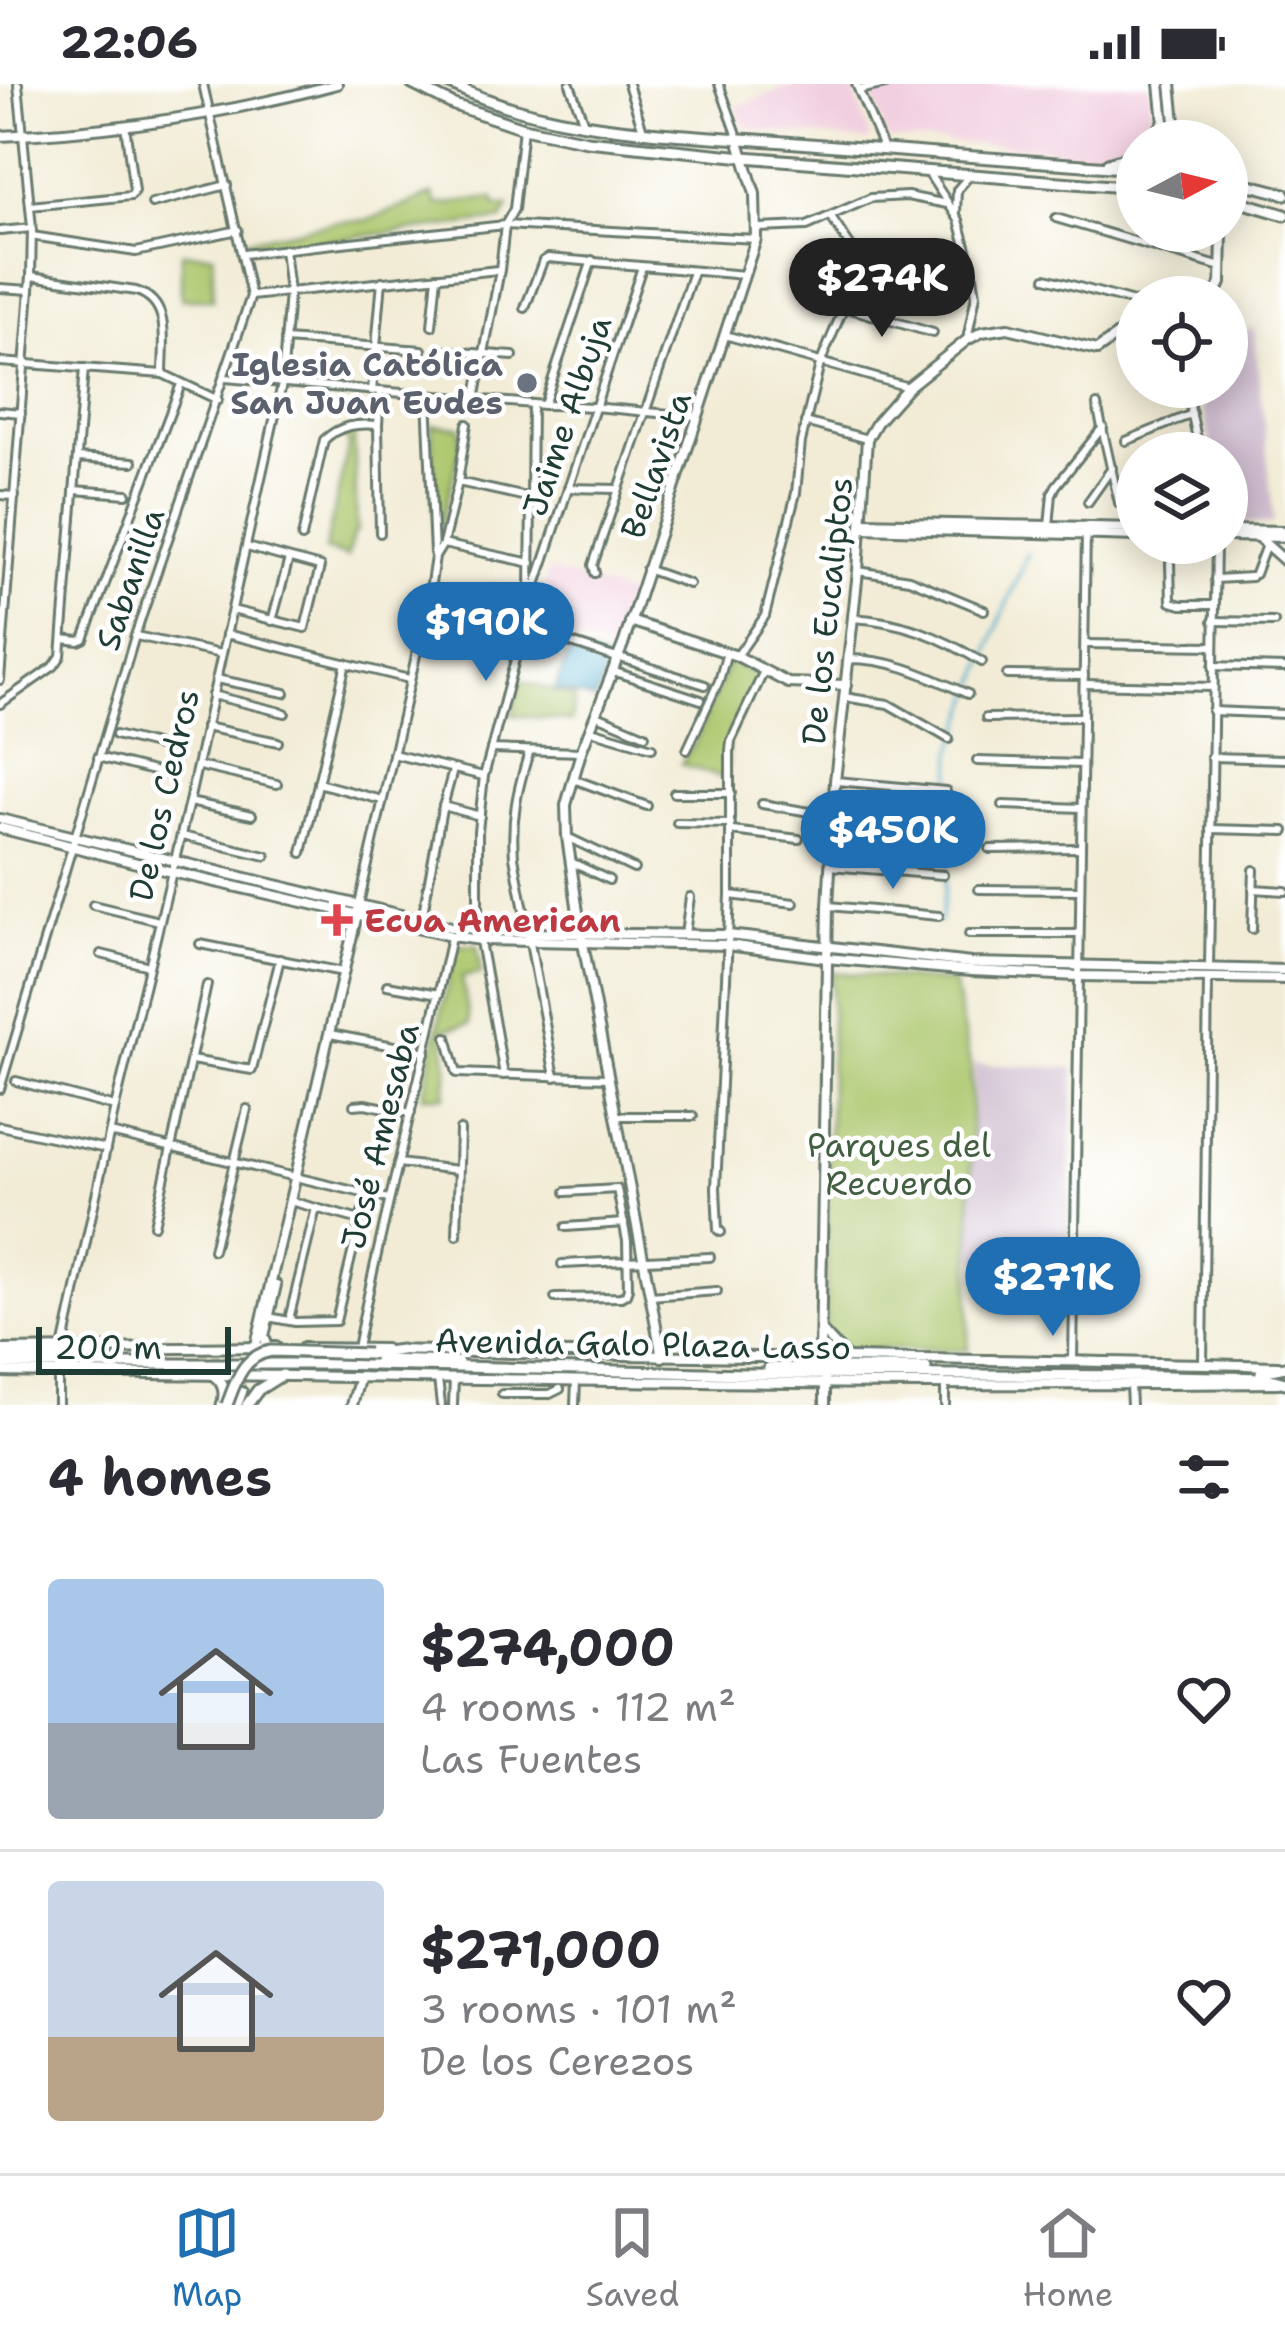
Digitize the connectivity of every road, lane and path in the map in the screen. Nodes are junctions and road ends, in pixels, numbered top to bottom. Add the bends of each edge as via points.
1 (18, 84) edge
2 (203, 84) edge
3 (337, 84) edge
4 (412, 84) edge
5 (450, 84) edge
6 (570, 84) edge
7 (628, 84) edge
8 (719, 84) edge
9 (886, 84) edge
10 (1160, 84) edge
11 (1171, 84) edge
12 (858, 87) edge
13 (209, 113) junction
14 (1164, 120) edge
15 (1176, 120) edge
16 (584, 123) junction
17 (125, 125) junction
18 (523, 128) junction
19 (643, 130) junction
20 (23, 135) junction
21 (0, 136) edge
22 (738, 139) junction
23 (884, 149) junction
24 (744, 157) junction
25 (1116, 161) edge
26 (1099, 166) junction
27 (1116, 167) edge
28 (927, 170) junction
29 (970, 174) junction
30 (1248, 183) edge
31 (226, 185) junction
32 (1116, 186) edge
33 (1285, 194) edge
34 (152, 204) dead end
35 (947, 204) junction
36 (1248, 204) edge
37 (30, 206) junction
38 (1285, 215) edge
39 (830, 216) junction
40 (957, 216) junction
41 (1056, 218) dead end
42 (505, 225) junction
43 (758, 228) junction
44 (238, 230) junction
45 (0, 231) edge
46 (32, 232) junction
47 (756, 239) junction
48 (284, 249) junction
49 (853, 250) junction
50 (1221, 252) edge
51 (243, 254) junction
52 (592, 260) junction
53 (642, 267) junction
54 (1221, 267) junction
55 (500, 270) junction
56 (693, 272) junction
57 (960, 274) dead end
58 (745, 275) junction
59 (31, 276) junction
60 (437, 276) junction
61 (1221, 276) edge
62 (1046, 278) dead end
63 (382, 281) junction
64 (0, 288) edge
65 (30, 290) junction
66 (289, 292) junction
67 (251, 296) junction
68 (1116, 297) edge
69 (844, 307) junction
70 (525, 308) dead end
71 (432, 326) dead end
72 (933, 333) dead end
73 (725, 335) junction
74 (1116, 336) edge
75 (285, 340) junction
76 (967, 340) junction
77 (376, 346) junction
78 (422, 350) dead end
79 (448, 352) dead end
80 (485, 354) junction
81 (512, 356) dead end
82 (0, 362) edge
83 (25, 364) junction
84 (820, 364) junction
85 (84, 368) junction
86 (163, 374) junction
87 (225, 378) junction
88 (181, 384) junction
89 (282, 384) junction
90 (908, 387) junction
91 (376, 392) junction
92 (427, 396) junction
93 (218, 400) junction
94 (475, 400) junction
95 (532, 404) junction
96 (544, 405) junction
97 (596, 405) junction
98 (1097, 405) dead end
99 (1191, 408) edge
100 (0, 411) edge
101 (21, 413) junction
102 (646, 413) junction
103 (1192, 414) junction
104 (697, 416) junction
105 (806, 422) junction
106 (467, 424) dead end
107 (378, 425) junction
108 (1103, 428) junction
109 (1148, 432) edge
110 (1196, 432) edge
111 (867, 439) junction
112 (77, 458) junction
113 (133, 462) dead end
114 (1112, 468) junction
115 (458, 482) junction
116 (568, 488) junction
117 (1116, 488) edge
118 (619, 489) junction
119 (74, 490) junction
120 (127, 494) dead end
121 (0, 495) edge
122 (15, 496) junction
123 (531, 498) junction
124 (1088, 502) dead end
125 (862, 525) junction
126 (1049, 526) junction
127 (1086, 532) junction
128 (1116, 532) edge
129 (380, 533) dead end
130 (1248, 534) edge
131 (1258, 534) junction
132 (1285, 534) edge
133 (302, 536) dead end
134 (443, 544) junction
135 (1266, 544) junction
136 (247, 547) junction
137 (0, 553) edge
138 (10, 554) junction
139 (435, 557) junction
140 (289, 559) junction
141 (1285, 561) edge
142 (531, 563) junction
143 (1171, 564) edge
144 (1215, 564) edge
145 (646, 569) junction
146 (858, 571) junction
147 (595, 573) dead end
148 (1215, 579) junction
149 (688, 584) dead end
150 (428, 603) junction
151 (530, 603) junction
152 (1214, 605) junction
153 (232, 610) junction
154 (984, 610) dead end
155 (853, 619) junction
156 (272, 621) junction
157 (630, 621) junction
158 (1213, 621) junction
159 (1274, 622) dead end
160 (524, 627) junction
161 (226, 634) junction
162 (135, 636) junction
163 (63, 639) junction
164 (1085, 644) junction
165 (1213, 646) junction
166 (221, 654) junction
167 (732, 654) junction
168 (617, 657) junction
169 (848, 659) junction
170 (982, 662) dead end
171 (346, 663) junction
172 (1213, 667) junction
173 (1285, 668) edge
174 (612, 670) junction
175 (764, 671) junction
176 (1007, 675) dead end
177 (216, 679) junction
178 (409, 679) junction
179 (0, 680) edge
180 (1084, 680) junction
181 (706, 685) dead end
182 (1212, 687) junction
183 (845, 691) junction
184 (285, 692) dead end
185 (968, 694) dead end
186 (212, 695) junction
187 (701, 700) dead end
188 (0, 704) edge
189 (1212, 711) junction
190 (285, 713) dead end
191 (1285, 714) edge
192 (597, 715) junction
193 (1083, 717) junction
194 (986, 718) dead end
195 (206, 727) junction
196 (591, 730) junction
197 (115, 735) dead end
198 (645, 735) dead end
199 (949, 739) dead end
200 (278, 742) dead end
201 (652, 748) dead end
202 (491, 749) junction
203 (687, 750) dead end
204 (530, 752) junction
205 (581, 752) junction
206 (393, 754) junction
207 (98, 757) junction
208 (1211, 757) junction
209 (977, 760) dead end
210 (1285, 760) edge
211 (1082, 764) junction
212 (197, 766) junction
213 (453, 770) junction
214 (484, 776) junction
215 (573, 779) junction
216 (835, 781) junction
217 (318, 783) junction
218 (277, 784) dead end
219 (946, 791) dead end
220 (674, 793) dead end
221 (731, 793) junction
222 (382, 800) junction
223 (189, 802) junction
224 (763, 805) dead end
225 (1003, 805) dead end
226 (443, 806) junction
227 (646, 806) dead end
228 (1082, 808) junction
229 (252, 815) dead end
230 (480, 816) junction
231 (0, 819) edge
232 (834, 820) junction
233 (677, 823) dead end
234 (0, 828) edge
235 (732, 828) junction
236 (1210, 829) junction
237 (1285, 831) edge
238 (942, 833) dead end
239 (181, 836) junction
240 (567, 837) junction
241 (799, 839) dead end
242 (71, 843) junction
243 (1081, 848) junction
244 (990, 849) dead end
245 (302, 853) dead end
246 (266, 856) dead end
247 (175, 861) junction
248 (571, 862) junction
249 (830, 866) junction
250 (634, 869) dead end
251 (1254, 870) dead end
252 (172, 872) junction
253 (943, 875) dead end
254 (609, 880) dead end
255 (979, 889) dead end
256 (1253, 889) junction
257 (1080, 890) junction
258 (1285, 891) edge
259 (730, 895) junction
260 (690, 897) dead end
261 (794, 902) dead end
262 (93, 904) dead end
263 (827, 906) junction
264 (358, 909) junction
265 (939, 916) dead end
266 (422, 919) junction
267 (159, 921) junction
268 (1252, 929) dead end
269 (685, 934) junction
270 (969, 934) dead end
271 (1079, 934) junction
272 (479, 935) junction
273 (452, 936) junction
274 (530, 938) junction
275 (582, 938) junction
276 (728, 940) junction
277 (200, 944) dead end
278 (826, 953) junction
279 (101, 954) dead end
280 (280, 959) junction
281 (148, 965) junction
282 (1079, 971) junction
283 (344, 972) junction
284 (1208, 972) junction
285 (1285, 975) edge
286 (207, 985) dead end
287 (386, 985) dead end
288 (440, 994) junction
289 (330, 1034) junction
290 (447, 1037) dead end
291 (426, 1052) junction
292 (190, 1060) junction
293 (504, 1075) junction
294 (555, 1077) junction
295 (608, 1078) junction
296 (16, 1081) dead end
297 (0, 1088) edge
298 (354, 1105) dead end
299 (116, 1106) junction
300 (247, 1109) dead end
301 (411, 1113) junction
302 (615, 1116) junction
303 (694, 1117) dead end
304 (0, 1126) edge
305 (460, 1130) dead end
306 (110, 1132) junction
307 (171, 1148) junction
308 (106, 1149) junction
309 (234, 1162) junction
310 (398, 1163) junction
311 (458, 1170) junction
312 (296, 1176) junction
313 (566, 1192) dead end
314 (388, 1199) junction
315 (290, 1201) junction
316 (364, 1205) dead end
317 (316, 1208) junction
318 (360, 1220) junction
319 (285, 1223) junction
320 (624, 1223) junction
321 (154, 1225) dead end
322 (566, 1227) dead end
323 (721, 1232) dead end
324 (457, 1235) dead end
325 (213, 1250) dead end
326 (710, 1257) dead end
327 (643, 1259) junction
328 (628, 1260) junction
329 (562, 1264) dead end
330 (718, 1291) dead end
331 (650, 1296) junction
332 (555, 1298) dead end
333 (268, 1317) junction
334 (291, 1320) junction
335 (820, 1329) junction
336 (257, 1341) dead end
337 (245, 1347) junction
338 (268, 1347) junction
339 (357, 1348) junction
340 (63, 1349) junction
341 (113, 1349) junction
342 (401, 1350) junction
343 (200, 1352) tunnel mouth
344 (662, 1357) junction
345 (847, 1358) junction
346 (0, 1361) edge
347 (1073, 1361) junction
348 (1202, 1364) junction
349 (1285, 1367) edge
350 (823, 1370) junction
351 (58, 1373) junction
352 (210, 1373) junction
353 (282, 1375) junction
354 (360, 1376) junction
355 (576, 1380) junction
356 (438, 1381) junction
357 (454, 1381) junction
358 (1285, 1383) edge
359 (945, 1384) junction
360 (560, 1385) junction
361 (1130, 1385) junction
362 (242, 1392) dead end
363 (502, 1394) dead end
364 (58, 1405) edge
365 (224, 1405) edge
366 (237, 1405) edge
367 (247, 1405) edge
368 (352, 1405) edge
369 (441, 1405) edge
370 (453, 1405) edge
371 (560, 1405) edge
372 (575, 1405) edge
373 (825, 1405) edge
374 (945, 1405) edge
375 (1131, 1405) edge

1 - 20 street
2 - 13 street, Sabanilla
3 - 13 main road
4 - 18 main road
5 - 16 main road
6 - 16 street
7 - 19 street
8 - 22 street, Bellavista
9 - 12 street
10 - 14 main road
11 - 15 main road
12 - 23 street
13 - 17 main road
13 - 31 street, Sabanilla
16 - 19 main road
17 - 20 main road
17 - 37 street via 133,194
18 - 24 main road
18 - 42 street
19 - 22 main road
20 - 21 main road
20 - 37 street
22 - 23 main road
22 - 24 main road, Bellavista
23 - 26 main road
24 - 28 main road
24 - 43 main road, Bellavista
25 - 26 main road
26 - 27 main road
28 - 29 main road
28 - 35 street
29 - 32 main road
29 - 40 street via 955,196
30 - 33 main road
31 - 34 street
31 - 44 street, Sabanilla
35 - 39 street via 871,198
35 - 40 street
36 - 38 main road
37 - 46 street
39 - 43 street via 799,228
39 - 49 street
40 - 76 street via 976,290
41 - 54 street
42 - 47 street
42 - 48 street
42 - 55 street
43 - 47 main road, Bellavista
44 - 46 street via 136,252
44 - 51 street, Sabanilla
45 - 46 street
46 - 59 street
47 - 58 main road, Bellavista
48 - 51 street
48 - 66 street, De los Cedros
49 - 57 street
49 - 69 street
50 - 54 main road
51 - 67 street, Sabanilla
52 - 53 street
52 - 70 street via 543,261
52 - 96 street
53 - 56 street
53 - 97 street, Jaime Albuja
54 - 61 main road
55 - 60 street
55 - 80 street
56 - 58 street
56 - 102 street
58 - 73 main road, Bellavista
59 - 65 street
59 - 86 street via 150,297 162,317
60 - 63 street
60 - 71 street
62 - 68 street
63 - 66 street
63 - 77 street
64 - 65 street
65 - 83 street
66 - 67 street
66 - 75 street, De los Cedros
67 - 87 street, Sabanilla
69 - 72 street
69 - 84 street
73 - 84 street
73 - 104 main road, Bellavista
74 - 76 main road via 1097,350 1008,328
75 - 77 street
75 - 89 street, De los Cedros
76 - 90 main road, De los Eucaliptos
77 - 78 street
77 - 91 street
79 - 80 street
80 - 81 street
80 - 94 street
82 - 83 street
83 - 85 street
83 - 101 street
84 - 90 street
84 - 105 street
85 - 86 street
85 - 112 street
86 - 88 street
87 - 89 street
87 - 93 street, Sabanilla
88 - 93 street
88 - 163 street via 84,639
89 - 91 street
89 - 136 street, De los Cedros
90 - 111 main road, De los Eucaliptos
91 - 92 street
91 - 107 street
92 - 94 street
92 - 139 street
93 - 162 street, Sabanilla
94 - 95 street
95 - 96 street
95 - 123 street
96 - 97 street
97 - 102 street
97 - 116 street, Jaime Albuja
98 - 108 street
99 - 103 street
100 - 101 street
101 - 122 street
102 - 104 street
102 - 118 street
103 - 109 street
103 - 110 street
104 - 145 main road, Bellavista
105 - 111 street
105 - 167 street via 768,606
106 - 115 street
107 - 129 street
107 - 133 street via 354,424 323,440
108 - 114 street
108 - 126 street via 1056,486
111 - 125 main road, De los Eucaliptos
112 - 113 street
112 - 119 street
114 - 117 street
114 - 124 street
115 - 123 street
115 - 134 street
116 - 118 street
116 - 151 street, Jaime Albuja
118 - 147 street
119 - 120 street
119 - 163 street
121 - 122 street
122 - 138 street
123 - 142 street
125 - 126 main road
125 - 127 main road
125 - 146 main road, De los Eucaliptos
126 - 127 main road
127 - 128 main road
127 - 164 street
130 - 131 main road
131 - 132 main road
131 - 135 main road
134 - 139 street
134 - 142 street
135 - 141 main road
135 - 148 street via 1253,576
136 - 140 street
136 - 153 street, De los Cedros
137 - 138 street
138 - 179 street
139 - 150 street
140 - 156 street
140 - 156 street via 320,567 304,628
142 - 151 street
143 - 152 street via 1171,602
144 - 148 street
145 - 149 street
145 - 157 main road, Bellavista
146 - 154 street via 908,579
146 - 155 main road, De los Eucaliptos
148 - 152 street
150 - 160 street
150 - 178 street
151 - 160 street, Jaime Albuja
152 - 158 street
153 - 156 street
153 - 161 street, De los Cedros
155 - 169 main road, De los Eucaliptos
155 - 170 street via 888,620
157 - 167 main road
157 - 168 main road, Bellavista
158 - 159 street
158 - 165 street
160 - 168 street
160 - 202 street, Jaime Albuja
161 - 166 street, De los Cedros
161 - 171 street
162 - 166 street
162 - 207 street, Sabanilla
163 - 188 street via 58,662
164 - 165 street
164 - 180 street
165 - 172 street
166 - 177 street, De los Cedros
167 - 175 main road
167 - 203 street
168 - 174 main road, Bellavista
168 - 181 street
169 - 183 main road, De los Eucaliptos
169 - 185 street via 898,664
171 - 178 street
171 - 217 street
172 - 173 street
172 - 182 street
174 - 187 street
174 - 192 main road, Bellavista
175 - 183 main road
175 - 221 street via 731,741
176 - 180 street
177 - 184 street
177 - 186 street, De los Cedros
178 - 206 street
180 - 182 street
180 - 193 street
182 - 189 street
183 - 199 street via 888,704
183 - 216 main road, De los Eucaliptos
186 - 190 street
186 - 195 street, De los Cedros
189 - 191 street
189 - 208 street
192 - 196 main road, Bellavista
192 - 198 street
193 - 194 street
193 - 211 street
195 - 200 street
195 - 212 street, De los Cedros
196 - 201 street
196 - 205 main road, Bellavista
197 - 207 street via 175,750 169,775
202 - 204 street
202 - 214 street, Jaime Albuja
204 - 205 street
204 - 274 street via 512,825
205 - 215 main road, Bellavista
206 - 213 street
206 - 222 street
207 - 242 street, Sabanilla
208 - 210 street
208 - 236 street
209 - 211 street
211 - 228 street
212 - 218 street
212 - 223 street, De los Cedros
213 - 214 street
213 - 226 street
214 - 230 street, Jaime Albuja
215 - 227 street
215 - 240 main road, Bellavista
216 - 219 street
216 - 232 main road, De los Eucaliptos
217 - 222 street
217 - 245 street
220 - 221 street
221 - 235 street
222 - 264 street
223 - 229 street
223 - 239 street, De los Cedros
224 - 232 street
225 - 228 street
226 - 230 street
226 - 266 street
228 - 243 street
230 - 272 street, Jaime Albuja
231 - 242 main road
232 - 238 street
232 - 249 main road, De los Eucaliptos
233 - 235 street
234 - 242 main road
235 - 241 street
235 - 259 street
236 - 237 street
236 - 284 street
239 - 246 street
239 - 247 street, De los Cedros
240 - 248 main road, Bellavista
240 - 250 street
242 - 247 main road
242 - 252 main road
242 - 297 street, Sabanilla
243 - 244 street
243 - 257 street
247 - 252 street, De los Cedros
247 - 264 main road
248 - 254 street
248 - 275 main road, Bellavista
249 - 253 street
249 - 263 main road, De los Eucaliptos
251 - 256 street
252 - 264 main road
252 - 267 street, De los Cedros
255 - 257 street
256 - 258 street
256 - 268 street
257 - 271 street
259 - 261 street
259 - 276 street
260 - 269 street
262 - 267 street
263 - 265 street
263 - 278 main road, De los Eucaliptos
264 - 266 main road
264 - 273 main road
264 - 283 main road
266 - 272 main road
267 - 281 street, De los Cedros
269 - 275 main road
269 - 276 main road
270 - 271 street
271 - 282 street
272 - 273 main road
272 - 274 main road
272 - 293 street, Jaime Albuja
273 - 288 street, José Amesaba
274 - 275 main road
274 - 294 street
275 - 276 main road
275 - 295 main road, Bellavista
276 - 278 main road
276 - 323 street via 716,1188
277 - 280 street
278 - 282 main road via 971,971
278 - 335 main road, De los Eucaliptos
279 - 281 street
280 - 283 street
280 - 292 street via 251,1071
281 - 299 street, De los Cedros
282 - 284 main road
282 - 347 street
283 - 289 main road
284 - 285 main road
284 - 348 street
286 - 292 street
287 - 288 street
288 - 291 street, José Amesaba
289 - 291 street
289 - 312 main road
290 - 293 street via 457,1073
291 - 301 street, José Amesaba
292 - 307 street
293 - 294 street
294 - 295 street
295 - 302 main road, Bellavista
296 - 299 street
298 - 301 street
299 - 306 street, De los Cedros
300 - 309 street
301 - 310 street, José Amesaba
302 - 303 street
302 - 327 main road, Bellavista
304 - 308 street
305 - 311 street
306 - 307 street
306 - 308 street, De los Cedros
307 - 309 street
307 - 321 street
308 - 340 street, De los Cedros
309 - 312 street
309 - 325 street
310 - 311 street
310 - 314 street, José Amesaba
311 - 324 street
312 - 314 street
312 - 315 main road
313 - 320 street via 617,1190
314 - 339 street, José Amesaba
315 - 317 street
315 - 319 main road
316 - 318 street
317 - 318 street
317 - 334 street
318 - 334 street via 336,1321
319 - 333 main road
319 - 336 main road
319 - 337 main road
320 - 322 street
320 - 328 street
326 - 327 street
327 - 328 street
327 - 331 main road, Bellavista
328 - 329 street
328 - 332 street via 621,1297
330 - 331 street
331 - 344 main road, Bellavista
333 - 334 street
333 - 338 main road
335 - 345 main road
335 - 350 main road, De los Eucaliptos
337 - 338 main road, Avenida Galo Plaza Lasso
337 - 341 main road, Avenida Galo Plaza Lasso
338 - 339 main road, Avenida Galo Plaza Lasso
339 - 342 main road, Avenida Galo Plaza Lasso
340 - 341 main road, Avenida Galo Plaza Lasso
340 - 346 main road, Avenida Galo Plaza Lasso
341 - 343 main road
342 - 344 main road, Avenida Galo Plaza Lasso
342 - 365 main road, bridge via 260,1353 243,1367
344 - 350 main road, Avenida Galo Plaza Lasso
345 - 347 main road, Avenida Galo Plaza Lasso
345 - 350 main road, Avenida Galo Plaza Lasso
346 - 350 main road, Avenida Galo Plaza Lasso
346 - 351 main road, Avenida Galo Plaza Lasso
347 - 348 main road, Avenida Galo Plaza Lasso
348 - 349 main road, Avenida Galo Plaza Lasso
349 - 350 main road, Avenida Galo Plaza Lasso
350 - 355 main road, Avenida Galo Plaza Lasso
350 - 358 main road, Avenida Galo Plaza Lasso
350 - 359 main road, Avenida Galo Plaza Lasso
350 - 373 main road, De los Eucaliptos
351 - 352 main road, Avenida Galo Plaza Lasso
351 - 364 street
352 - 353 main road, Avenida Galo Plaza Lasso
352 - 365 main road via 224,1386
353 - 354 main road, Avenida Galo Plaza Lasso
353 - 367 main road
354 - 356 main road, Avenida Galo Plaza Lasso
354 - 368 main road
355 - 360 main road, Avenida Galo Plaza Lasso
355 - 372 street
356 - 357 main road, Avenida Galo Plaza Lasso
356 - 369 street
357 - 360 main road, Avenida Galo Plaza Lasso
357 - 370 street
358 - 361 main road, Avenida Galo Plaza Lasso
359 - 361 main road, Avenida Galo Plaza Lasso
359 - 374 street
360 - 363 street via 550,1394
360 - 371 street
361 - 375 street
362 - 366 main road

